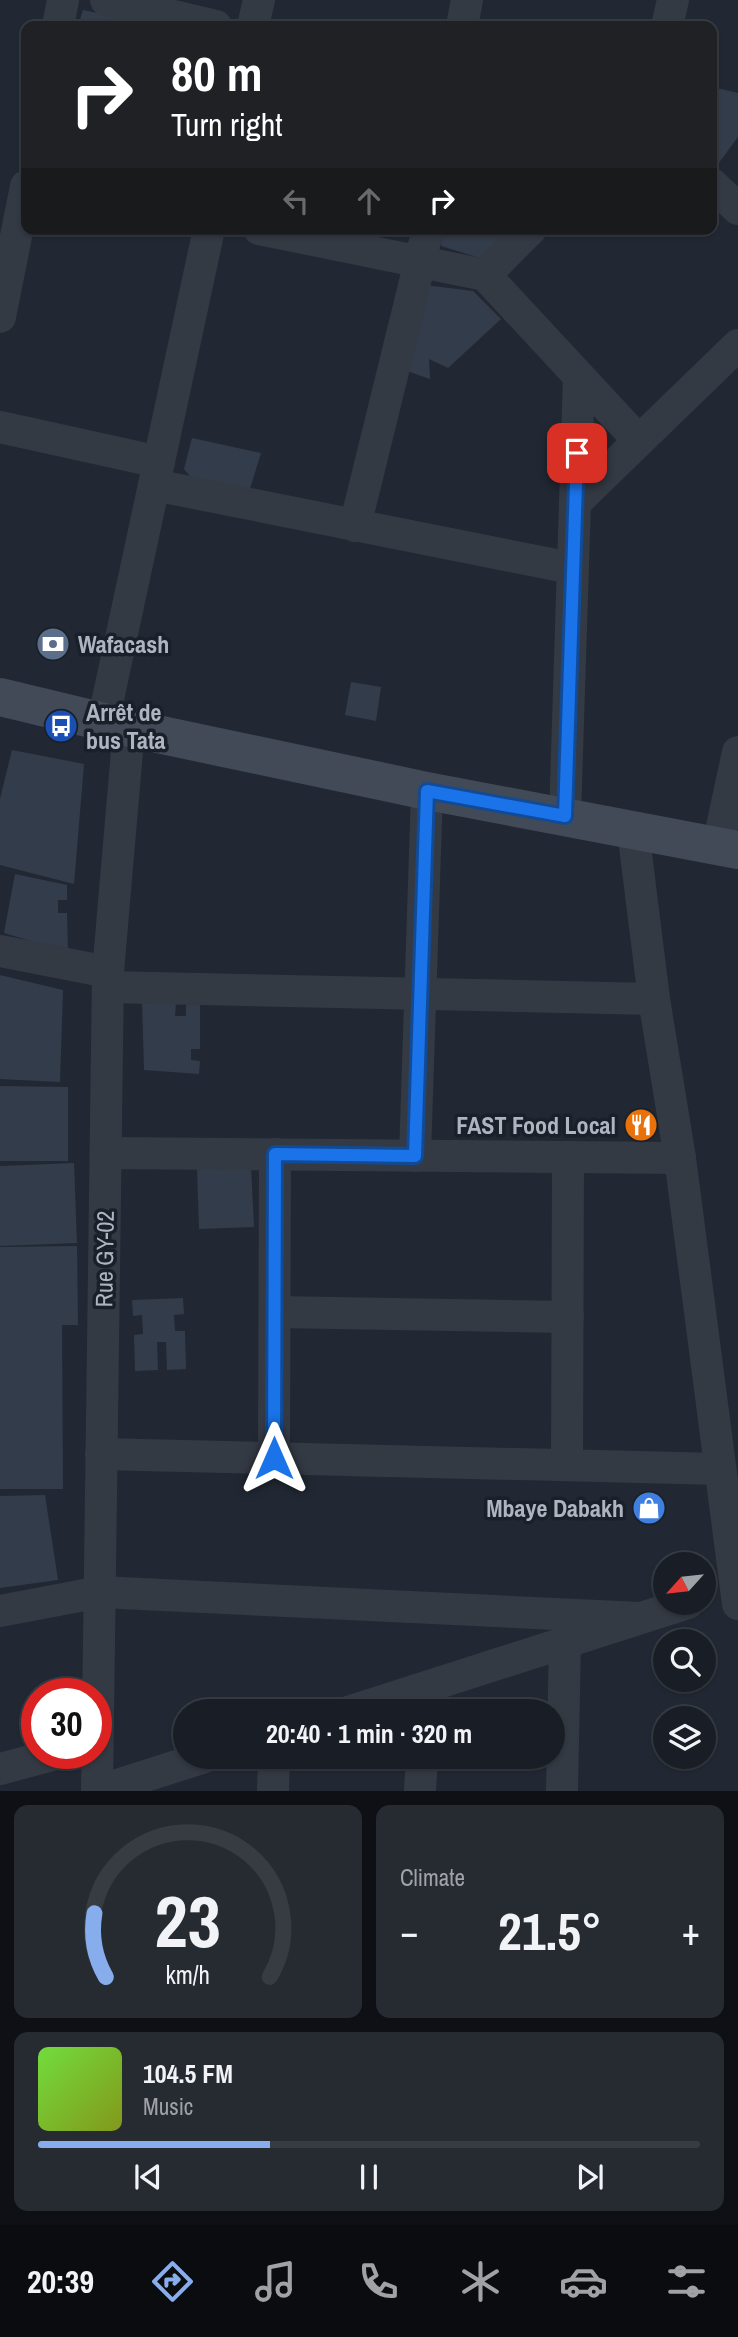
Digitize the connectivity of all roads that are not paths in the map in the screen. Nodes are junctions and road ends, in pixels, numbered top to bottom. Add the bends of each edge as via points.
1 (63, 0) edge
2 (106, 0) edge
3 (259, 0) edge
4 (467, 0) edge
5 (673, 0) edge
6 (59, 21) edge
7 (195, 21) edge
8 (254, 21) edge
9 (464, 21) edge
10 (668, 21) edge
11 (717, 189) edge
12 (17, 191) edge
13 (738, 209) edge
14 (208, 235) edge
15 (289, 235) edge
16 (427, 235) edge
17 (525, 235) edge
18 (422, 262) junction
19 (485, 275) junction
20 (0, 317) edge
21 (738, 345) edge
22 (579, 377) junction
23 (0, 427) edge
24 (639, 441) junction
25 (156, 474) junction
26 (575, 503) junction
27 (355, 526) junction
28 (571, 568) junction
29 (0, 697) edge
30 (116, 725) junction
31 (738, 752) edge
32 (427, 791) junction
33 (565, 816) junction
34 (634, 830) junction
35 (728, 848) edge
36 (0, 951) edge
37 (108, 980) junction
38 (420, 994) junction
39 (654, 999) junction
40 (106, 1153) junction
41 (275, 1154) junction
42 (415, 1156) junction
43 (568, 1157) junction
44 (680, 1158) junction
45 (275, 1312) junction
46 (568, 1317) junction
47 (102, 1454) junction
48 (274, 1458) junction
49 (567, 1465) junction
50 (720, 1469) junction
51 (736, 1585) edge
52 (100, 1592) junction
53 (716, 1593) edge
54 (0, 1611) edge
55 (653, 1615) edge
56 (640, 1619) junction
57 (565, 1642) junction
58 (98, 1678) edge
59 (426, 1699) edge
60 (21, 1763) edge
61 (173, 1767) edge
62 (0, 1769) edge
63 (98, 1769) edge
64 (274, 1769) edge
65 (421, 1769) edge
66 (98, 1791) edge
67 (273, 1791) edge
68 (420, 1791) edge
69 (562, 1791) edge

1 - 6 street
2 - 7 street
3 - 8 street
4 - 9 street
5 - 10 street
11 - 13 street
12 - 20 street
14 - 25 street, Rue GY-02
15 - 18 street
16 - 18 street
17 - 19 street
18 - 19 street
18 - 27 street
19 - 22 street
21 - 24 street
22 - 24 street
22 - 26 street
23 - 25 street
24 - 26 street
25 - 27 street
25 - 30 street, Rue GY-02
26 - 28 street
27 - 28 street
28 - 33 street
29 - 30 street
30 - 32 street
30 - 37 street, Rue GY-02
31 - 35 street
32 - 33 street
32 - 38 street
33 - 34 street
34 - 35 street
34 - 39 street
36 - 37 street
37 - 38 street
37 - 40 street, Rue GY-02
38 - 39 street
38 - 42 street
39 - 44 street
40 - 41 street
40 - 47 street, Rue GY-02
41 - 42 street
41 - 45 street
42 - 43 street
43 - 44 street
43 - 46 street
44 - 50 street
45 - 46 street
45 - 48 street
46 - 49 street
47 - 48 street
47 - 52 street, Rue GY-02
48 - 49 street
49 - 50 street
50 - 51 street
51 - 53 street
52 - 54 street
52 - 56 street
52 - 58 street, Rue GY-02
55 - 56 street
56 - 57 street
57 - 59 street
57 - 69 street
60 - 62 street
61 - 66 street
63 - 66 street, Rue GY-02
64 - 67 street
65 - 68 street

